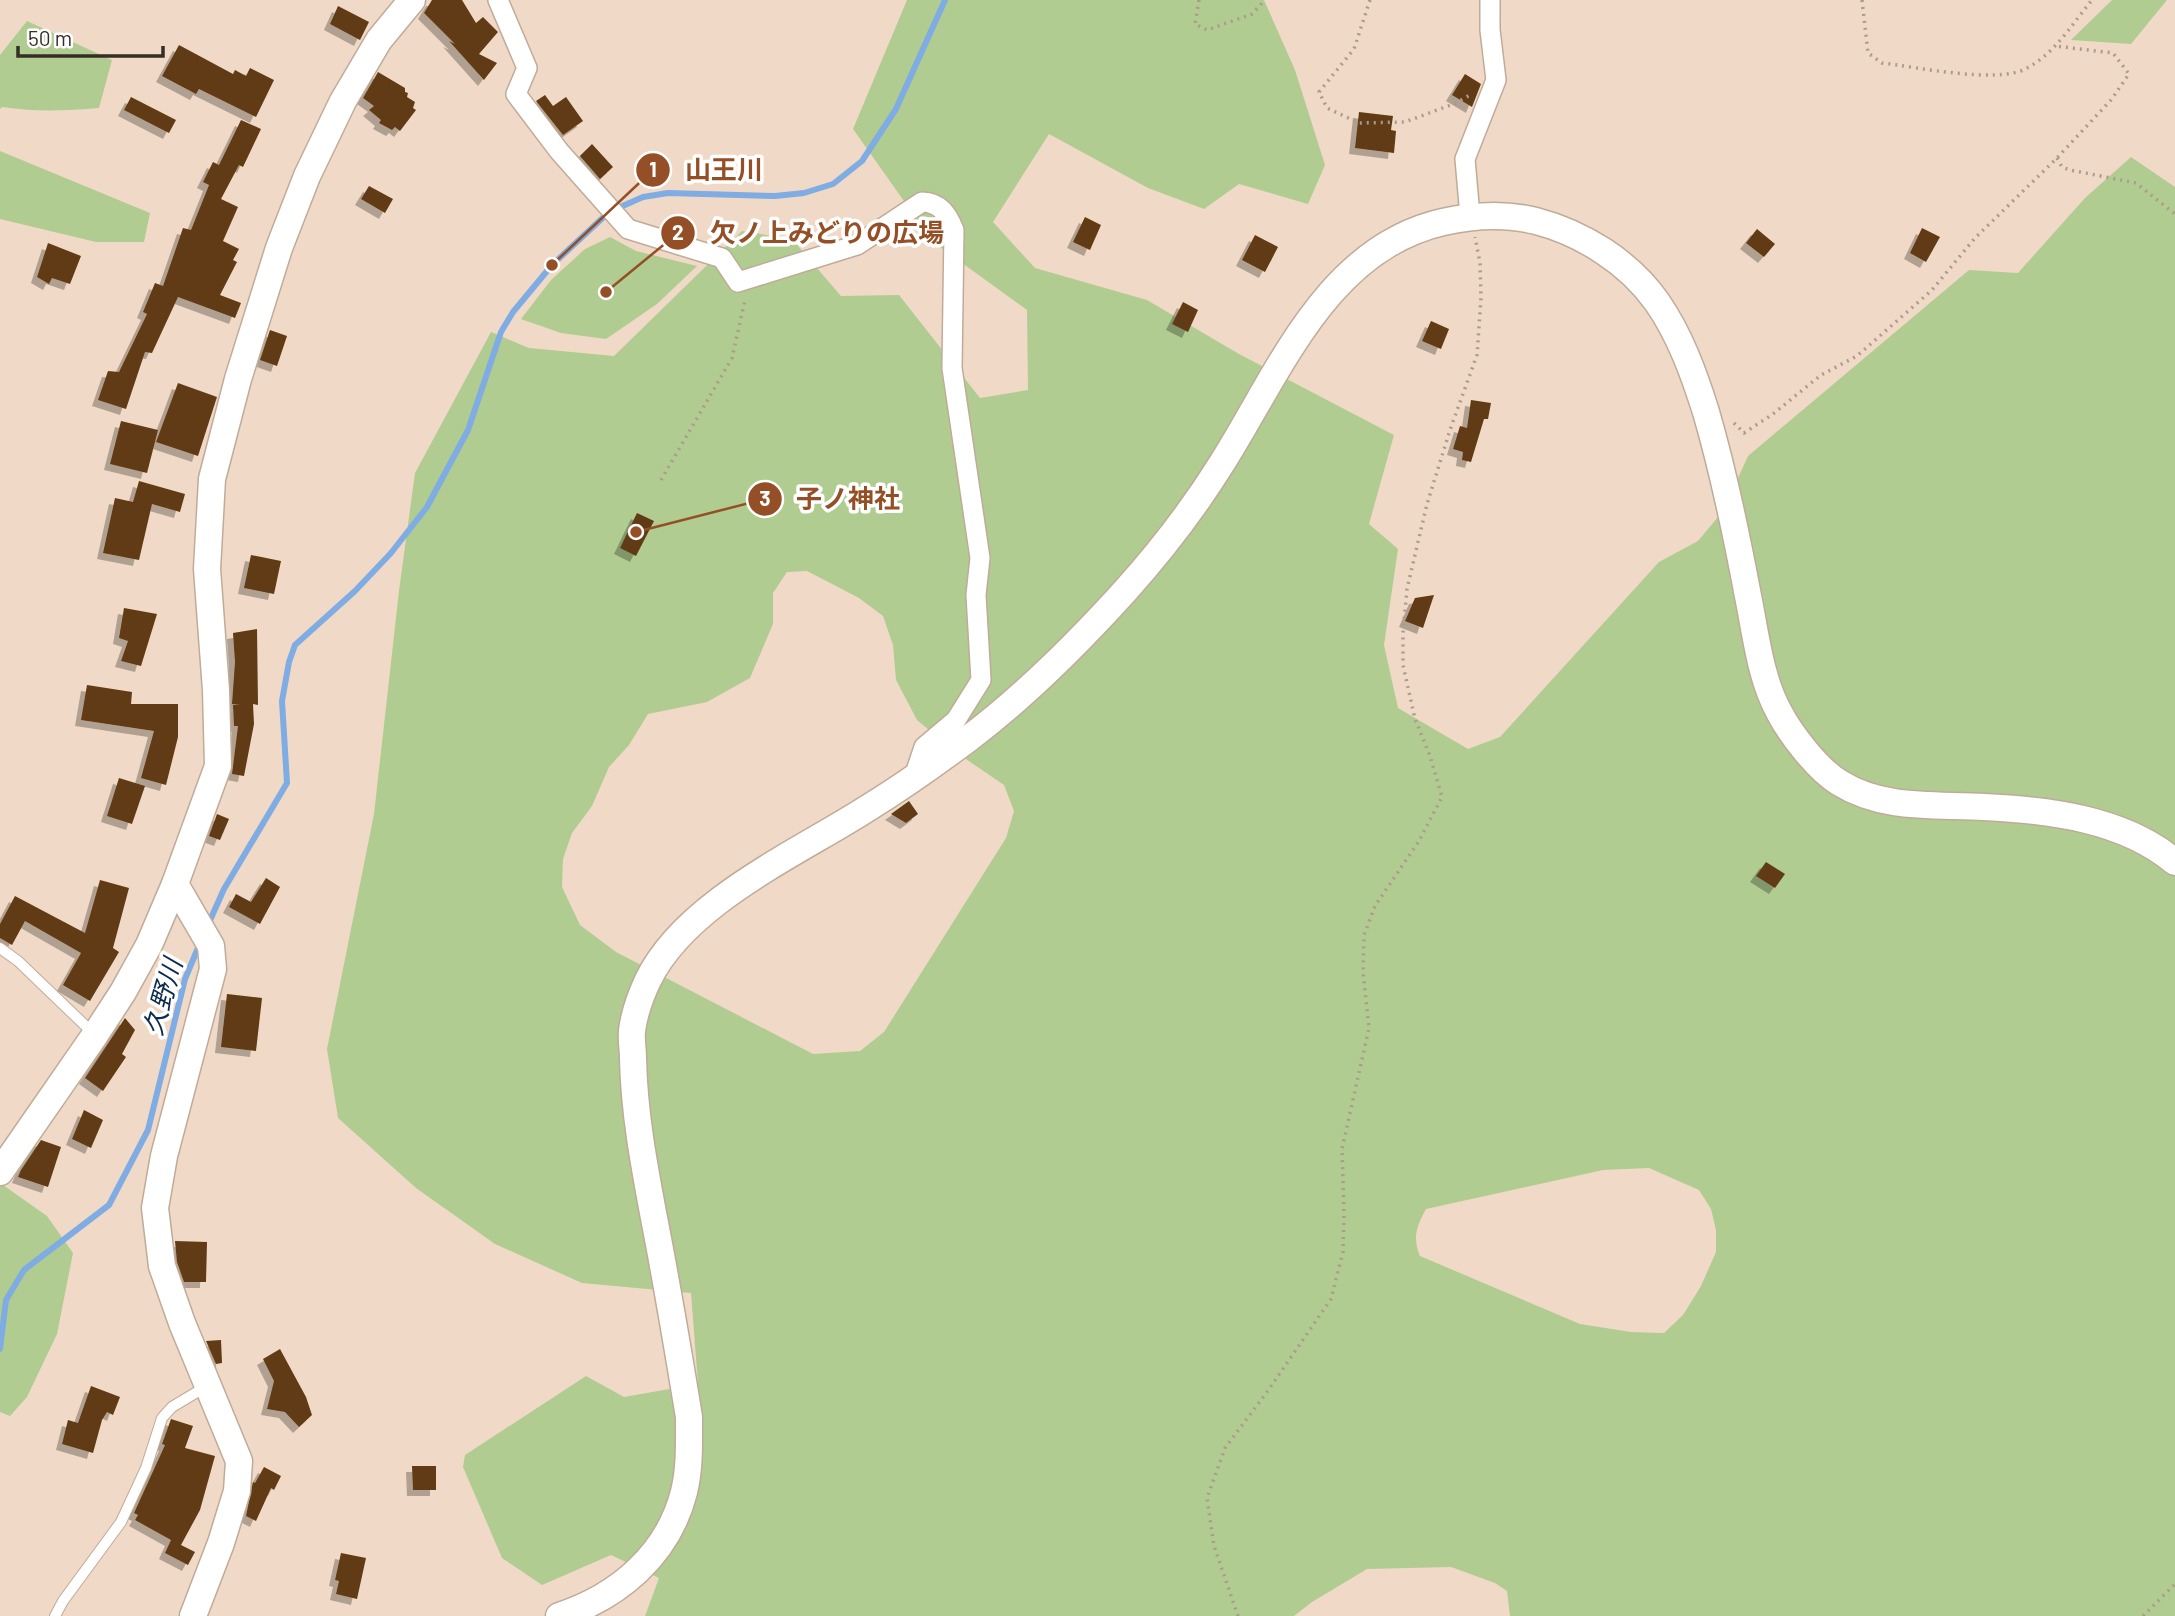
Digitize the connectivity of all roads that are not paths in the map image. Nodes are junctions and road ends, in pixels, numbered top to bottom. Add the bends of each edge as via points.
1 (412, 0) edge
2 (498, 0) edge
3 (1490, 0) edge
4 (1470, 216) junction
5 (914, 777) junction
6 (2175, 862) edge
7 (175, 884) junction
8 (0, 948) edge
9 (95, 1035) junction
10 (0, 1172) edge
11 (208, 1386) junction
12 (55, 1616) edge
13 (193, 1616) edge
14 (559, 1616) edge

1 - 7 street via 373,50 307,176 238,379 212,479 207,569 218,766
2 - 5 street via 527,68 516,94 591,188 628,229 722,258 738,282 857,245 922,202 932,202 948,215 954,230 952,368 980,558 976,595 981,680 956,720 924,747
3 - 4 street via 1496,80 1465,159
4 - 5 street via 1426,226 1384,245 1327,296 1220,466 1128,588 1007,706
4 - 6 street via 1514,216 1568,231 1617,262 1656,301 1694,375 1724,473 1761,666 1779,713 1822,769 1843,785 1913,806 2012,809 2110,826 2161,850
5 - 14 street via 739,886 669,947 651,975 632,1031 634,1095 689,1417 684,1494 671,1525 642,1567 586,1607
7 - 9 street via 149,945
7 - 11 street via 211,946 213,969 164,1156 155,1208 162,1266
8 - 9 lane
9 - 10 street
11 - 12 lane via 162,1418 121,1522
11 - 13 street via 239,1461 237,1491

